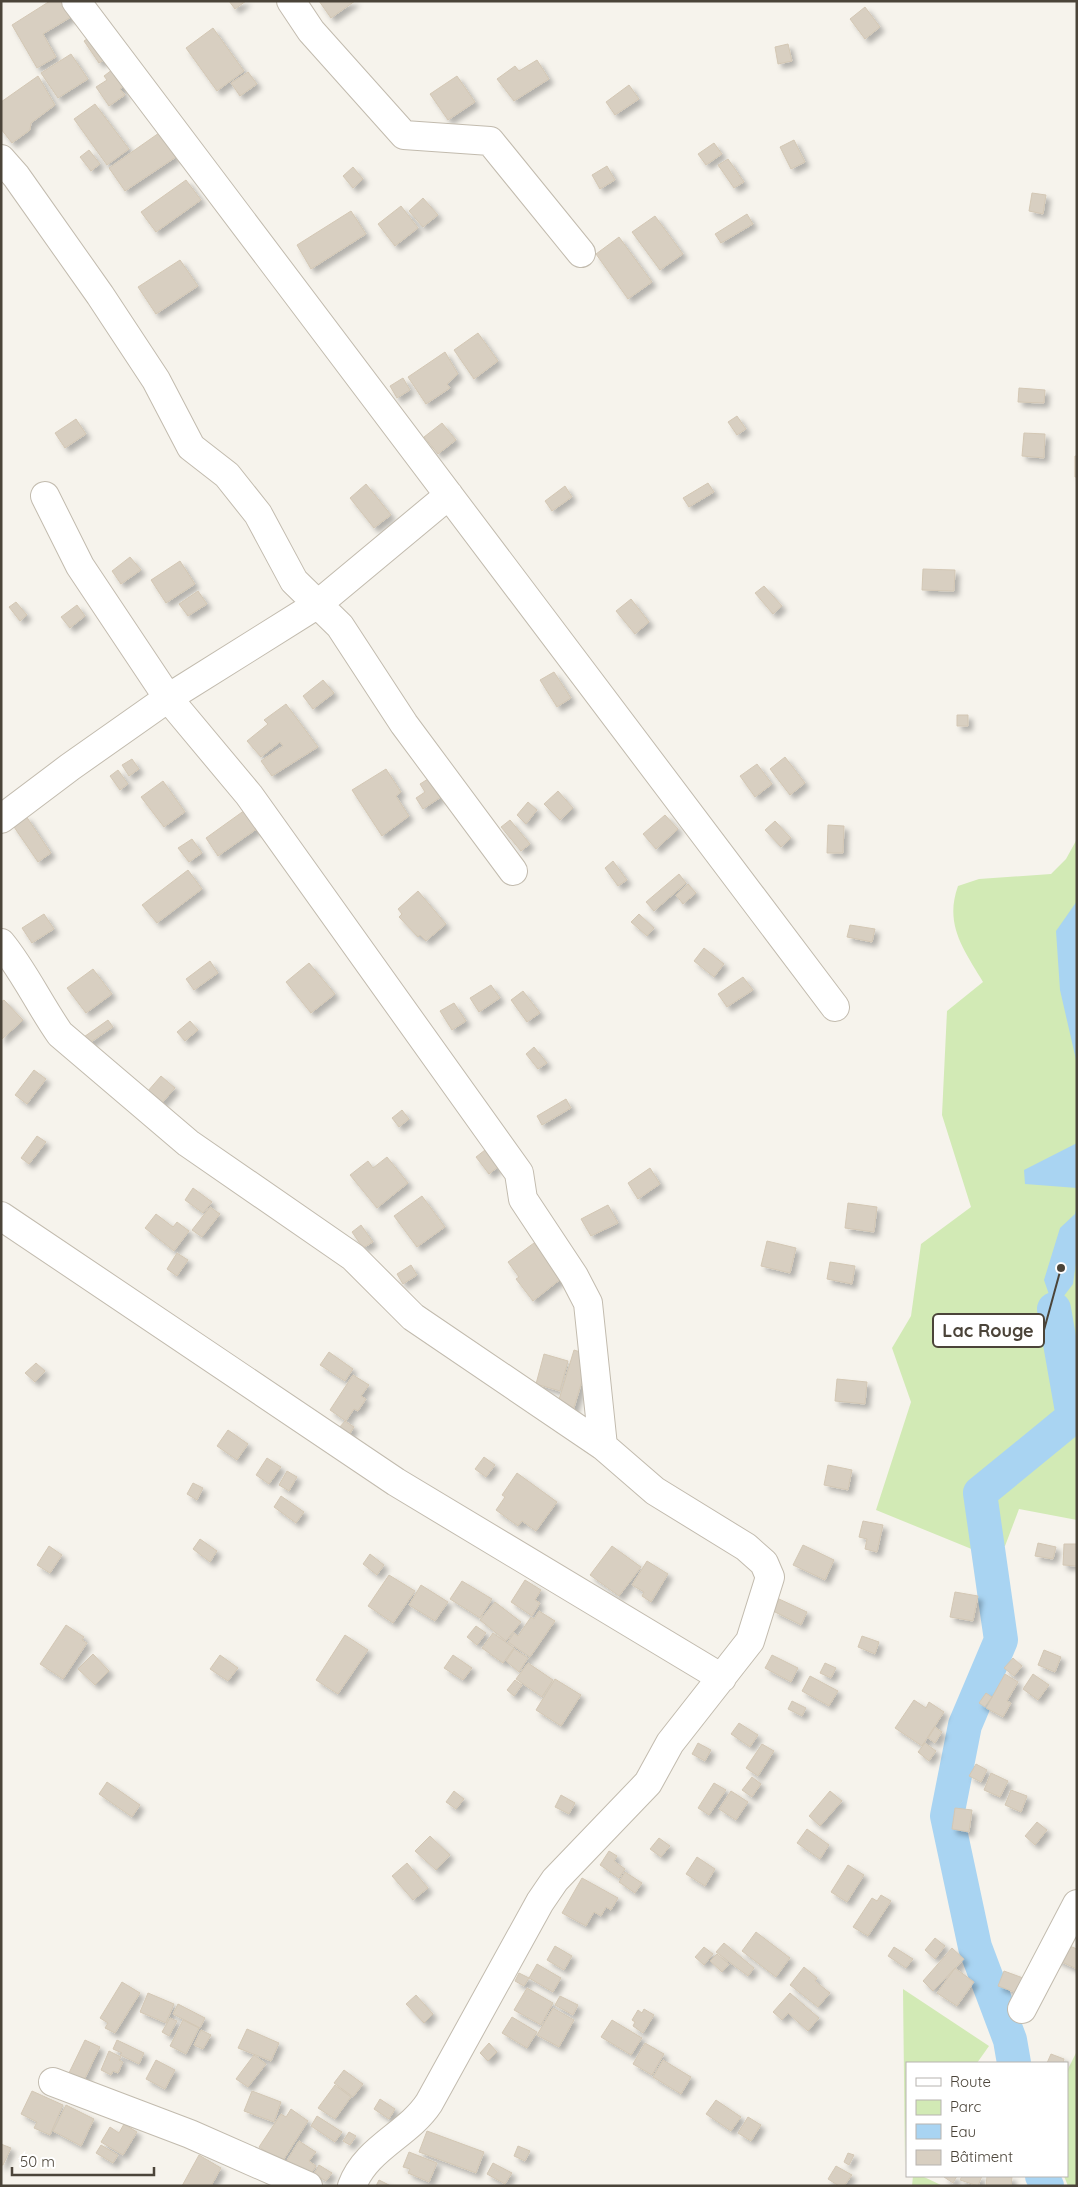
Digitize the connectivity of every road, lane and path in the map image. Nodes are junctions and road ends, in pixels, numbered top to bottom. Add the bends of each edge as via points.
1 (76, 1) edge
2 (291, 1) edge
3 (1, 159) edge
4 (581, 254) dead end
5 (449, 495) junction
6 (45, 496) dead end
7 (318, 604) junction
8 (168, 698) junction
9 (1, 819) edge
10 (513, 871) dead end
11 (1, 943) edge
12 (835, 1007) dead end
13 (1, 1216) edge
14 (603, 1446) junction
15 (722, 1678) junction
16 (1077, 1904) edge
17 (1022, 2010) dead end
18 (53, 2082) dead end
19 (308, 2186) edge
20 (352, 2186) edge

1 - 5 street
2 - 4 street via 311,31 404,135 490,141
3 - 7 street via 100,295 156,380 191,447 227,475 258,514 294,581
5 - 7 street
5 - 12 street
6 - 8 street via 80,566
7 - 8 street
7 - 10 street via 340,626 404,724
8 - 9 street
8 - 14 street via 249,795 519,1173 523,1199 588,1303
11 - 14 street via 19,965 60,1034 83,1056 188,1143 353,1257 413,1317
13 - 15 street via 396,1482
14 - 15 street via 655,1491 746,1547 764,1563 770,1577 760,1614 750,1641
15 - 20 street via 670,1743 648,1783 555,1880 535,1910 420,2118 365,2162
16 - 17 street
18 - 19 street via 190,2134

